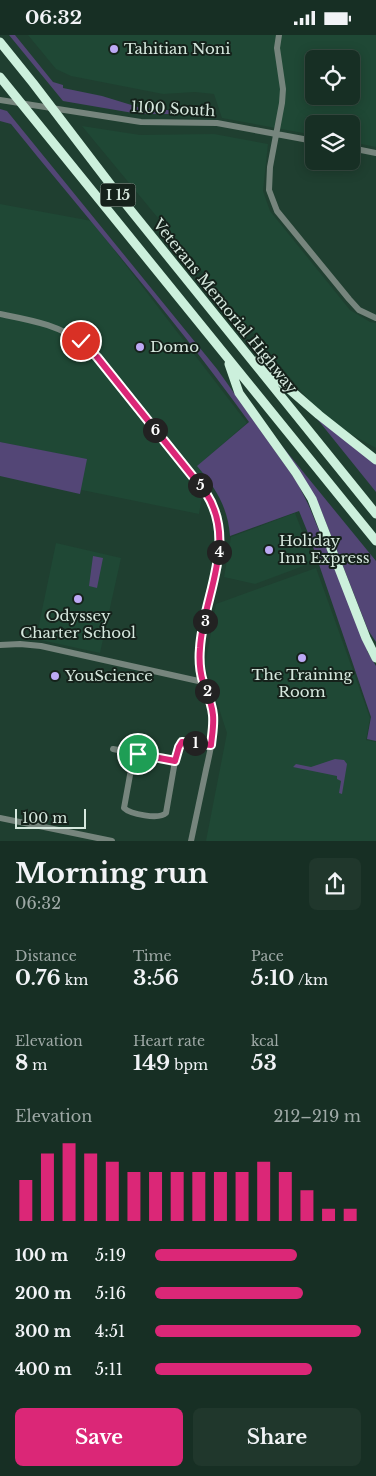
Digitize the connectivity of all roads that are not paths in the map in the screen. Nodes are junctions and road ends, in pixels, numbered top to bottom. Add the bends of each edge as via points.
1 (279, 35) edge
2 (0, 42) edge
3 (0, 77) edge
4 (0, 100) edge
5 (276, 133) junction
6 (305, 139) edge
7 (360, 150) edge
8 (376, 153) edge
9 (0, 314) edge
10 (376, 317) edge
11 (240, 345) junction
12 (227, 357) junction
13 (376, 460) edge
14 (376, 514) edge
15 (376, 541) edge
16 (363, 627) junction
17 (0, 645) edge
18 (376, 645) edge
19 (376, 658) edge
20 (203, 682) junction
21 (211, 745) junction
22 (113, 749) dead end
23 (134, 753) junction
24 (175, 761) junction
25 (0, 818) edge
26 (112, 841) edge
27 (191, 841) edge

1 - 5 street via 277,48 284,89
2 - 11 highway, Veterans Memorial Highway / I 15
3 - 12 highway, Veterans Memorial Highway / I 15
4 - 5 street, 1100 South via 140,122 217,123
5 - 6 street, 1100 South
5 - 10 street via 268,181 277,211 359,310
7 - 8 street
9 - 20 street via 57,328 86,345 209,498 218,517 220,541 200,648
11 - 13 highway
11 - 14 highway, Veterans Memorial Highway / I 15
12 - 15 highway, Veterans Memorial Highway / I 15
12 - 16 highway via 240,393 312,499
16 - 18 highway
16 - 19 highway
17 - 20 street via 42,646
20 - 21 street via 213,715
21 - 24 street via 182,742
21 - 27 street
22 - 23 street
23 - 24 street
23 - 24 street via 124,807 159,817 165,815
25 - 26 street

